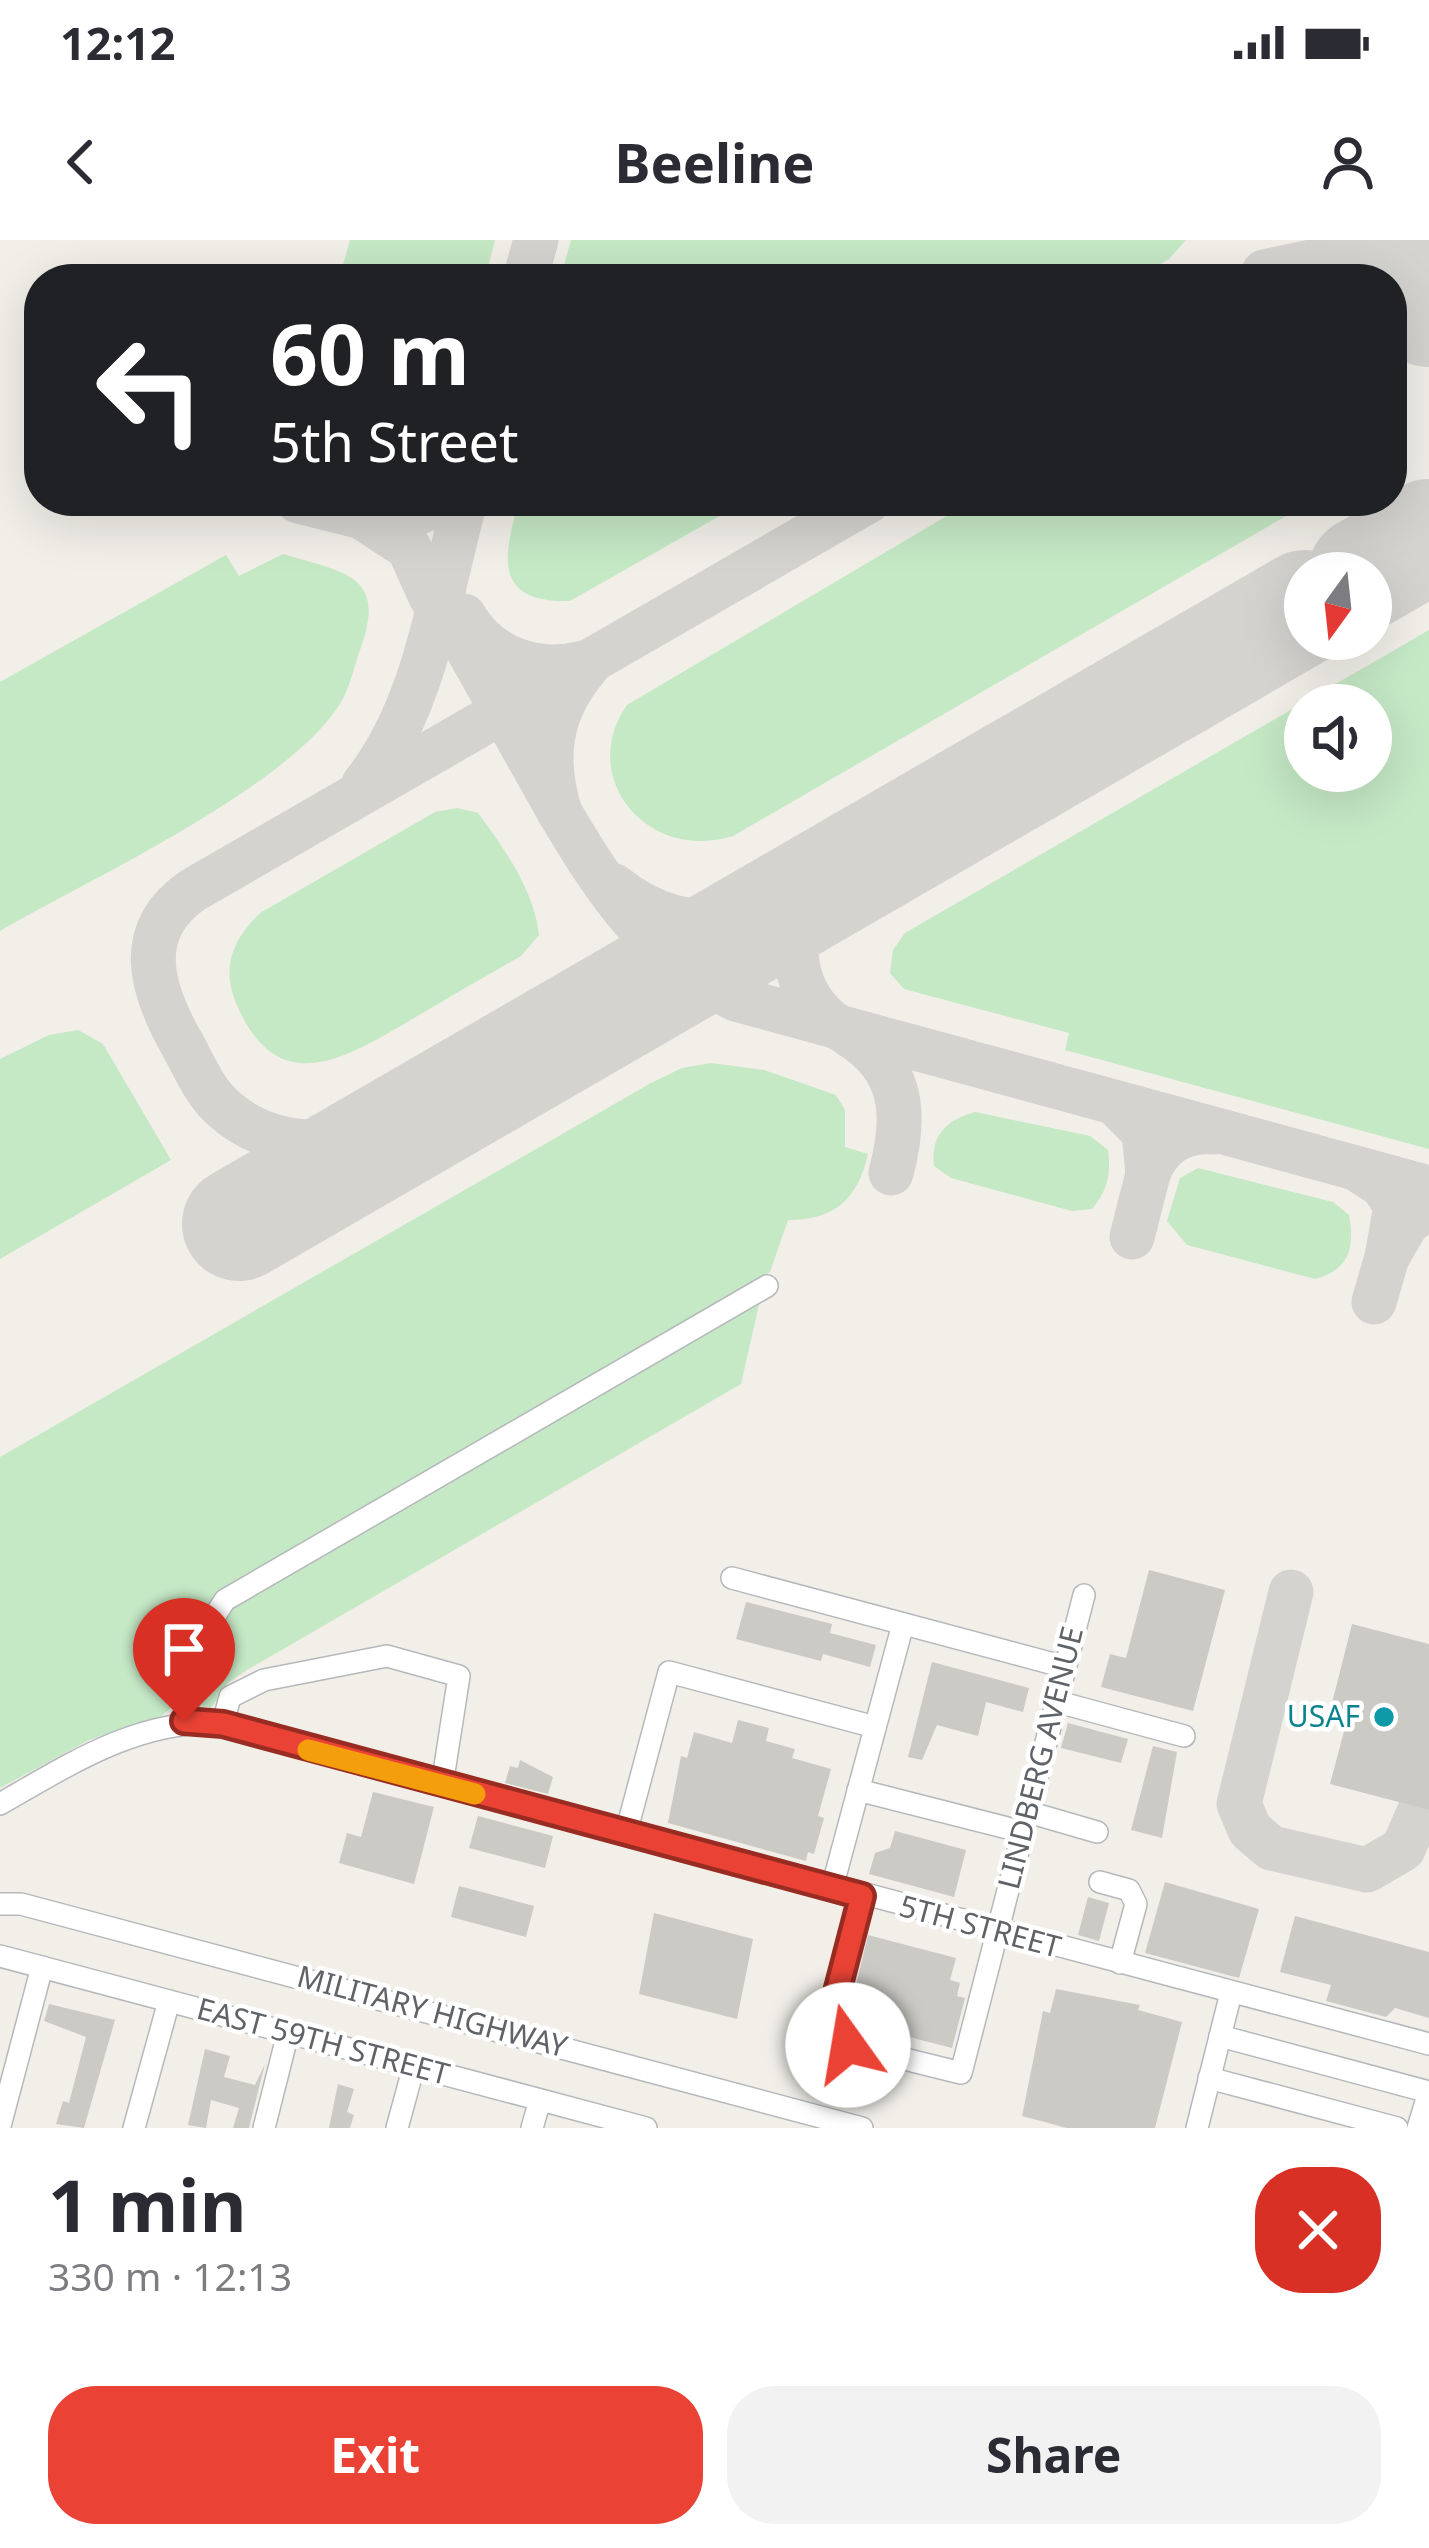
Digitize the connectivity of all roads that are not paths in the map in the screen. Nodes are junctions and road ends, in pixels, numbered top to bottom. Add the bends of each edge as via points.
1 (767, 1286) dead end
2 (732, 1578) dead end
3 (1084, 1595) dead end
4 (903, 1624) junction
5 (1065, 1667) junction
6 (1058, 1702) junction
7 (184, 1721) junction
8 (223, 1724) junction
9 (875, 1727) junction
10 (1184, 1736) dead end
11 (442, 1785) junction
12 (858, 1790) junction
13 (0, 1804) edge
14 (1025, 1822) junction
15 (1097, 1832) dead end
16 (626, 1833) junction
17 (1100, 1882) dead end
18 (832, 1888) junction
19 (862, 1896) junction
20 (0, 1904) edge
21 (996, 1932) junction
22 (0, 1955) edge
23 (1120, 1963) junction
24 (42, 1967) junction
25 (1232, 1993) junction
26 (169, 2001) junction
27 (288, 2033) junction
28 (1220, 2036) junction
29 (1429, 2044) edge
30 (414, 2066) junction
31 (1209, 2078) junction
32 (540, 2100) junction
33 (0, 2126) edge
34 (1202, 2127) edge
35 (134, 2128) edge
36 (263, 2128) edge
37 (398, 2128) edge
38 (532, 2128) edge
39 (646, 2128) edge
40 (862, 2128) edge
41 (1397, 2128) edge
42 (1418, 2128) edge

1 - 7 street via 225,1600 210,1623
2 - 4 street
3 - 5 street, LINDBERG AVENUE
4 - 5 street
4 - 9 street
5 - 6 street, LINDBERG AVENUE
6 - 10 street
6 - 14 street, LINDBERG AVENUE
7 - 8 street, 5TH STREET
7 - 13 street via 145,1730
8 - 11 street, 5TH STREET
8 - 11 street via 230,1696 264,1680 387,1656 460,1676
9 - 12 street
9 - 16 street via 669,1672
11 - 16 street, 5TH STREET
12 - 14 street
12 - 18 street
14 - 15 street
14 - 21 street, LINDBERG AVENUE
16 - 18 street, 5TH STREET
17 - 23 street via 1130,1890 1136,1904
18 - 19 street, 5TH STREET
19 - 21 street, 5TH STREET
19 - 21 street, LINDBERG AVENUE via 830,2019 848,2045 961,2073
20 - 40 street, MILITARY HIGHWAY
21 - 23 street, 5TH STREET
22 - 24 street, EAST 59TH STREET
23 - 25 street, 5TH STREET
24 - 26 street, EAST 59TH STREET
24 - 33 street
25 - 28 street
25 - 29 street, 5TH STREET
26 - 27 street, EAST 59TH STREET
26 - 35 street
27 - 30 street, EAST 59TH STREET
27 - 36 street
28 - 31 street
28 - 42 street via 1429,2092
30 - 32 street, EAST 59TH STREET
30 - 37 street
31 - 34 street
31 - 41 street
32 - 38 street
32 - 39 street, EAST 59TH STREET

